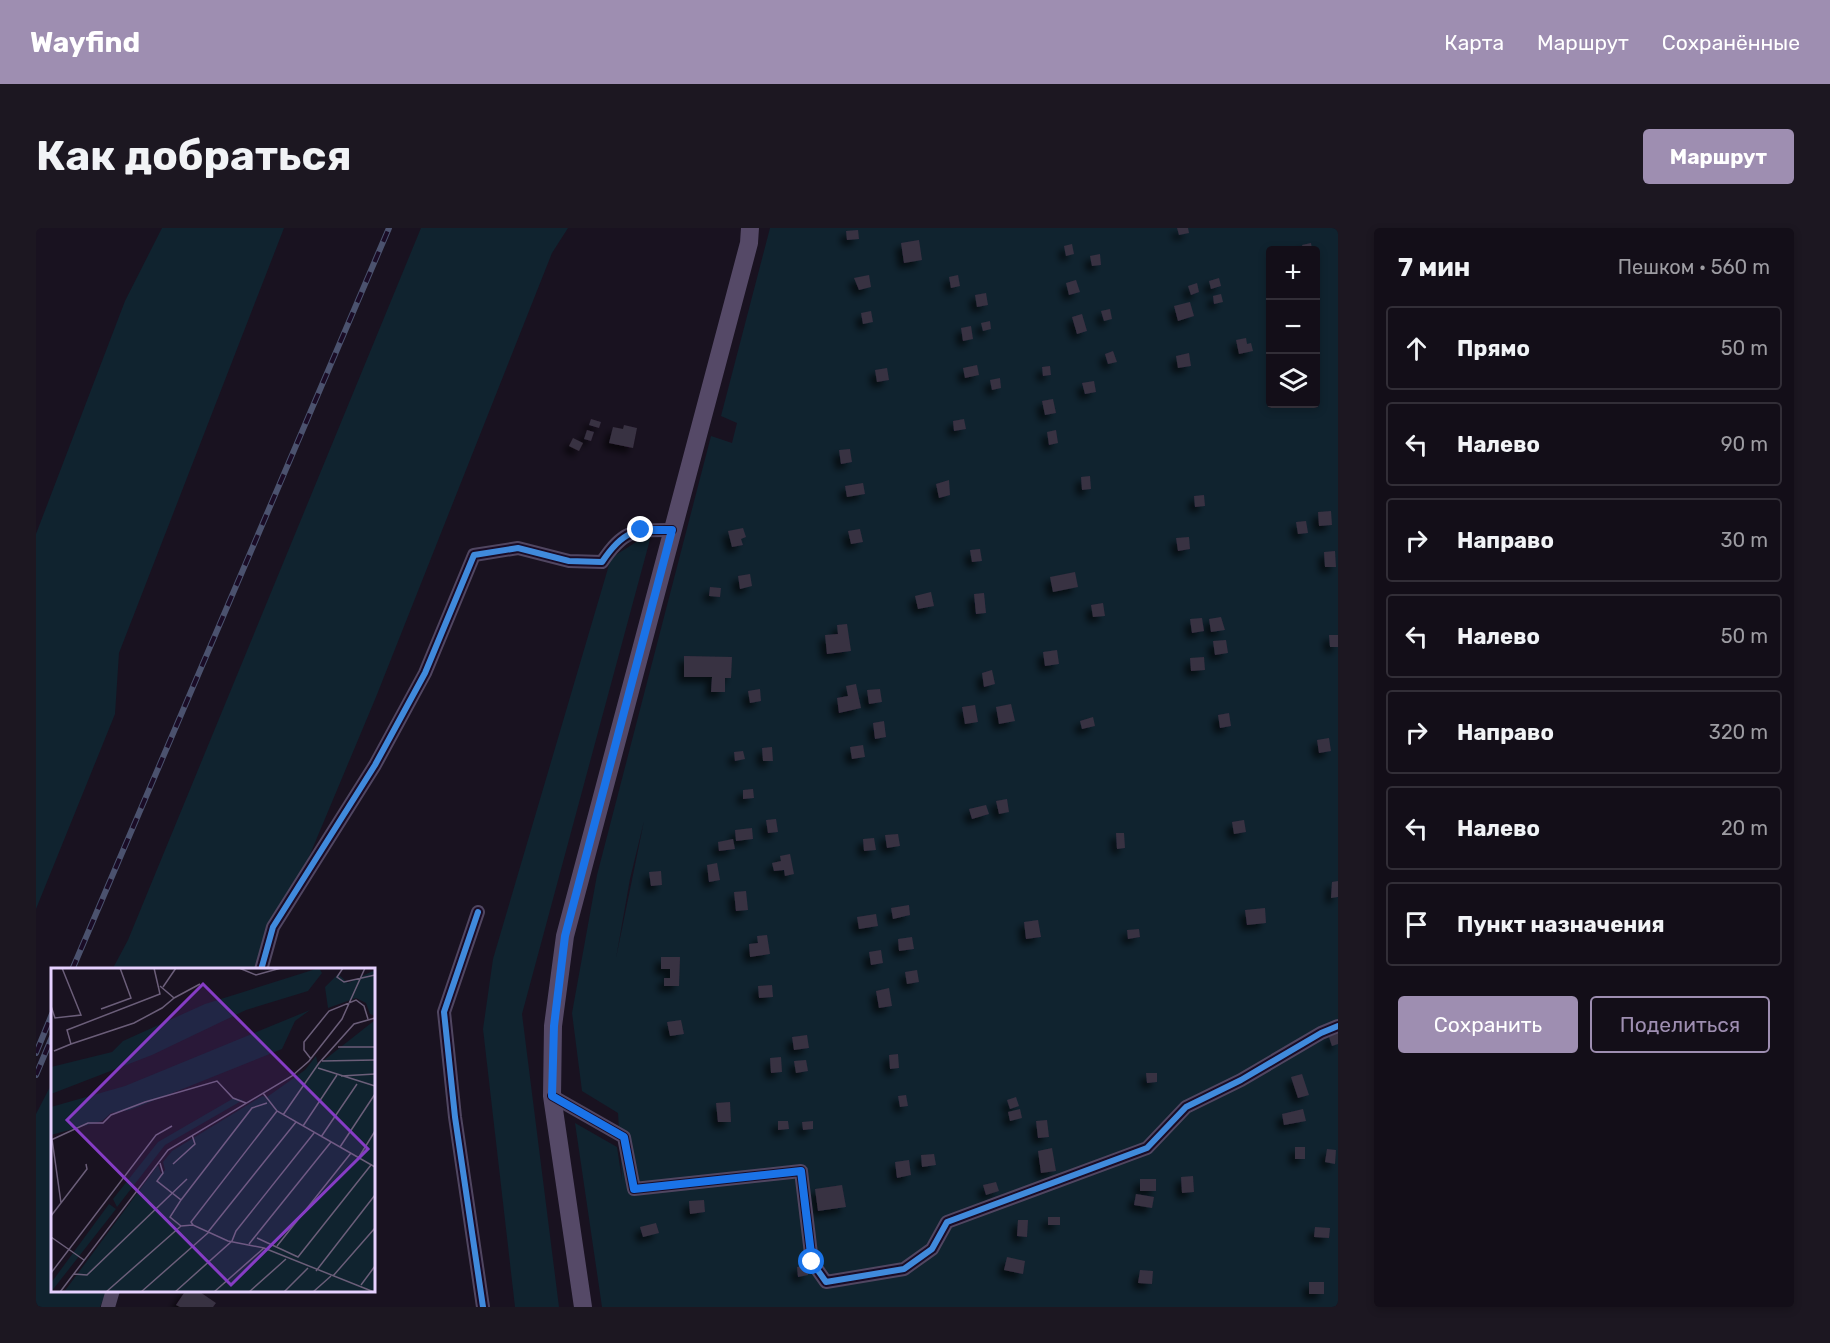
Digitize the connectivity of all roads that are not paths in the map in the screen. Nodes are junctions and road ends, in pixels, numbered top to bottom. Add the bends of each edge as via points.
1 (750, 228) edge
2 (672, 530) junction
3 (478, 912) dead end
4 (261, 968) edge
5 (1338, 1026) edge
6 (552, 1096) junction
7 (112, 1292) edge
8 (108, 1307) edge
9 (483, 1307) edge
10 (583, 1307) edge

1 - 2 main road
2 - 4 street via 641,530 616,540 602,561 569,561 518,548 474,555 425,673 375,765 273,927
2 - 6 main road via 565,936 554,1026
3 - 9 street via 444,1012
5 - 6 street via 1186,1107 1147,1148 947,1222 932,1249 904,1269 826,1282 812,1262 801,1171 634,1189 624,1137
6 - 10 main road
7 - 8 street

